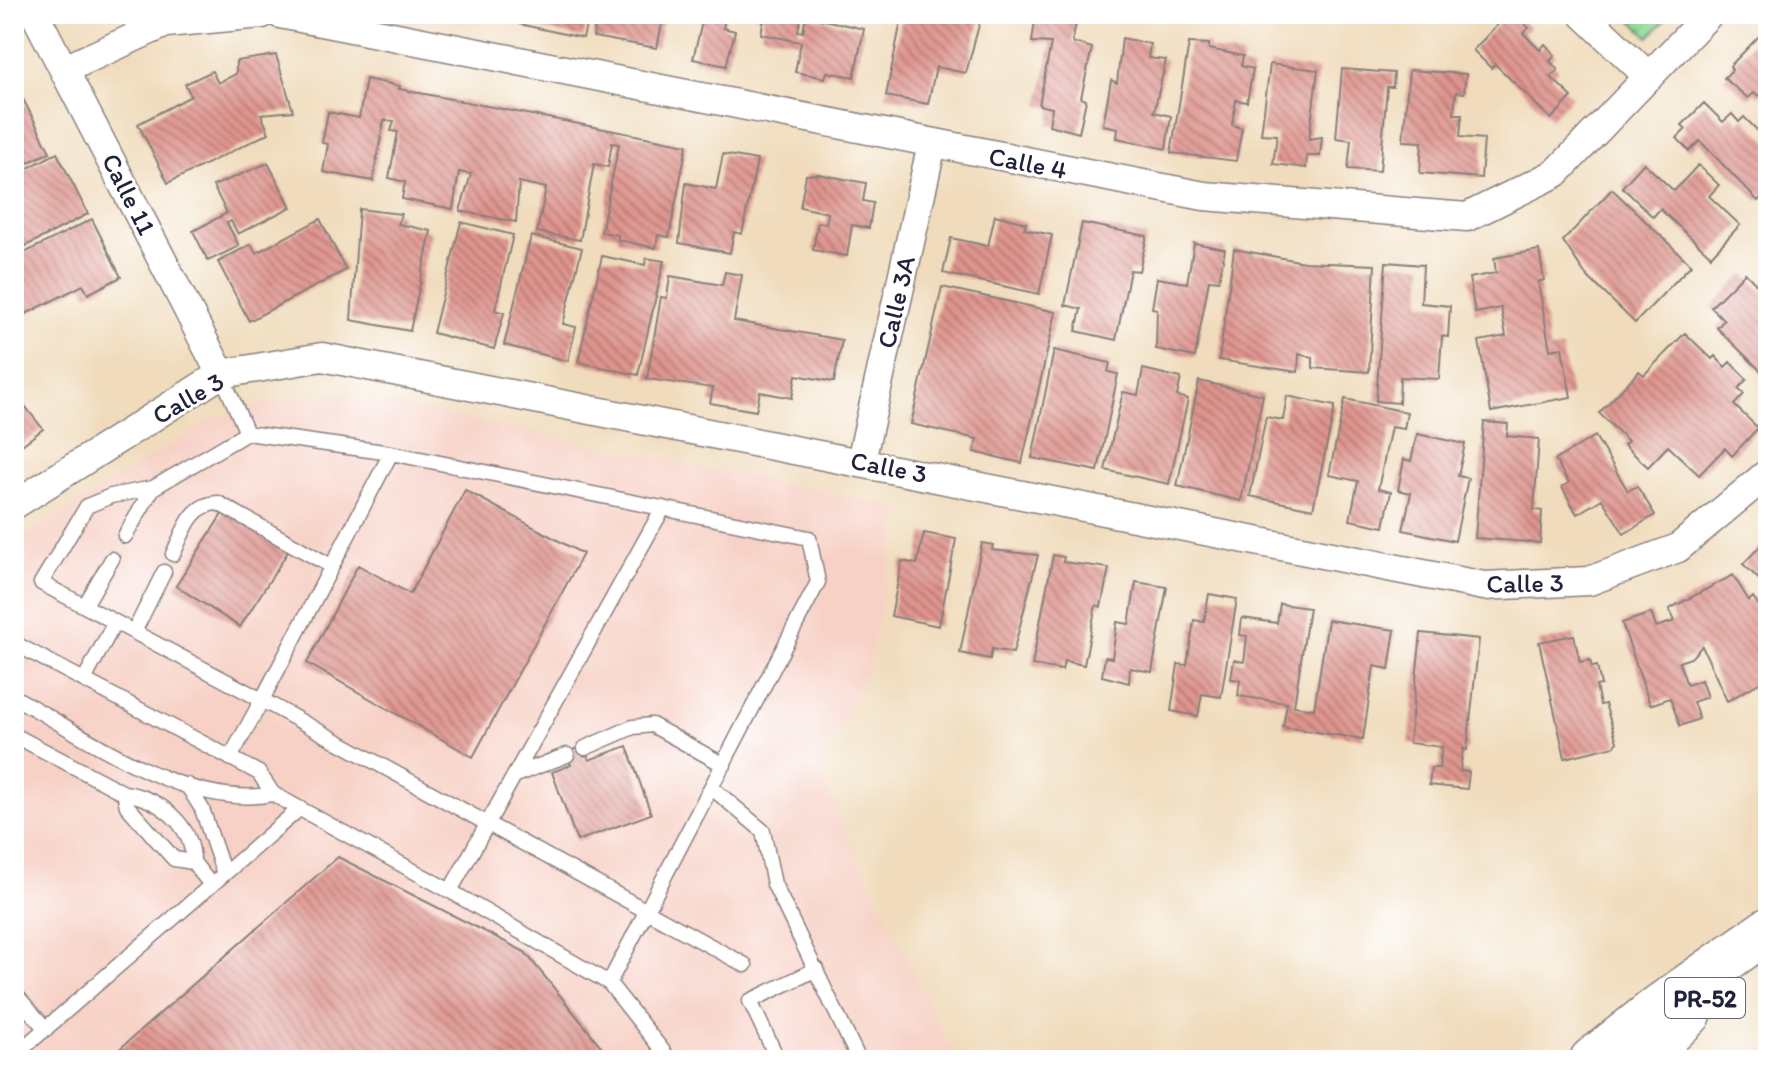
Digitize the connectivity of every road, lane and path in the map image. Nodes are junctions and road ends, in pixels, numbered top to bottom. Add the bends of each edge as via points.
1 (35, 14) edge
2 (262, 14) edge
3 (280, 14) edge
4 (1583, 14) edge
5 (1709, 14) edge
6 (65, 69) junction
7 (1649, 77) junction
8 (932, 144) junction
9 (221, 374) junction
10 (247, 433) junction
11 (391, 453) junction
12 (861, 461) junction
13 (1768, 473) edge
14 (153, 488) junction
15 (14, 505) edge
16 (663, 508) junction
17 (125, 536) dead end
18 (173, 554) dead end
19 (112, 559) dead end
20 (331, 566) junction
21 (164, 572) dead end
22 (85, 605) junction
23 (115, 622) junction
24 (134, 632) junction
25 (14, 643) edge
26 (84, 680) junction
27 (14, 697) edge
28 (262, 700) junction
29 (14, 735) edge
30 (585, 748) dead end
31 (567, 755) dead end
32 (230, 758) junction
33 (724, 765) junction
34 (518, 774) junction
35 (187, 785) junction
36 (712, 788) junction
37 (124, 793) junction
38 (273, 794) junction
39 (299, 809) junction
40 (489, 825) junction
41 (193, 862) junction
42 (224, 874) junction
43 (211, 885) junction
44 (450, 891) junction
45 (648, 912) junction
46 (1768, 933) edge
47 (745, 965) dead end
48 (817, 969) junction
49 (609, 983) junction
50 (14, 993) edge
51 (46, 1029) junction
52 (14, 1056) edge
53 (670, 1060) edge
54 (778, 1060) edge
55 (859, 1060) edge
56 (1592, 1060) edge
57 (1642, 1060) edge

1 - 6 street, Calle 11
2 - 6 street via 166,23
3 - 8 street, Calle 4
4 - 7 street
5 - 7 street, Calle 4
6 - 9 street, Calle 11
7 - 8 street, Calle 4 via 1556,173 1467,217 1204,196
8 - 12 street, Calle 3A
9 - 10 lane
9 - 12 street, Calle 3 via 322,357
9 - 15 street, Calle 3
10 - 11 lane
10 - 14 lane
11 - 16 lane
11 - 20 lane
12 - 13 street, Calle 3 via 1484,586 1589,581 1678,548
14 - 17 lane
14 - 22 lane via 87,506 41,583
16 - 33 lane via 809,538 818,582
16 - 34 lane
18 - 20 lane via 194,512 204,503 218,503
19 - 22 lane
20 - 28 lane
21 - 24 lane
22 - 23 lane
23 - 24 lane
23 - 26 lane
24 - 28 lane
25 - 26 lane
26 - 32 lane
27 - 35 lane via 167,781
28 - 32 lane
28 - 40 lane
29 - 37 lane
30 - 33 lane via 633,727 652,725
31 - 34 lane
32 - 38 lane via 259,773
33 - 36 lane
34 - 40 lane
35 - 38 lane via 248,799
35 - 42 lane via 202,809
36 - 45 lane
36 - 48 lane via 763,831 774,884
37 - 41 lane via 127,806 174,859
37 - 41 lane via 146,796 183,827 193,845
38 - 39 lane
39 - 42 lane
39 - 44 lane
40 - 44 lane
40 - 45 lane
41 - 43 lane
42 - 43 lane
43 - 51 lane
44 - 49 lane
45 - 47 lane
45 - 49 lane
46 - 56 highway
46 - 57 highway, PR-52
48 - 54 lane via 750,1001
48 - 55 lane
49 - 53 lane
50 - 51 lane
51 - 52 lane

